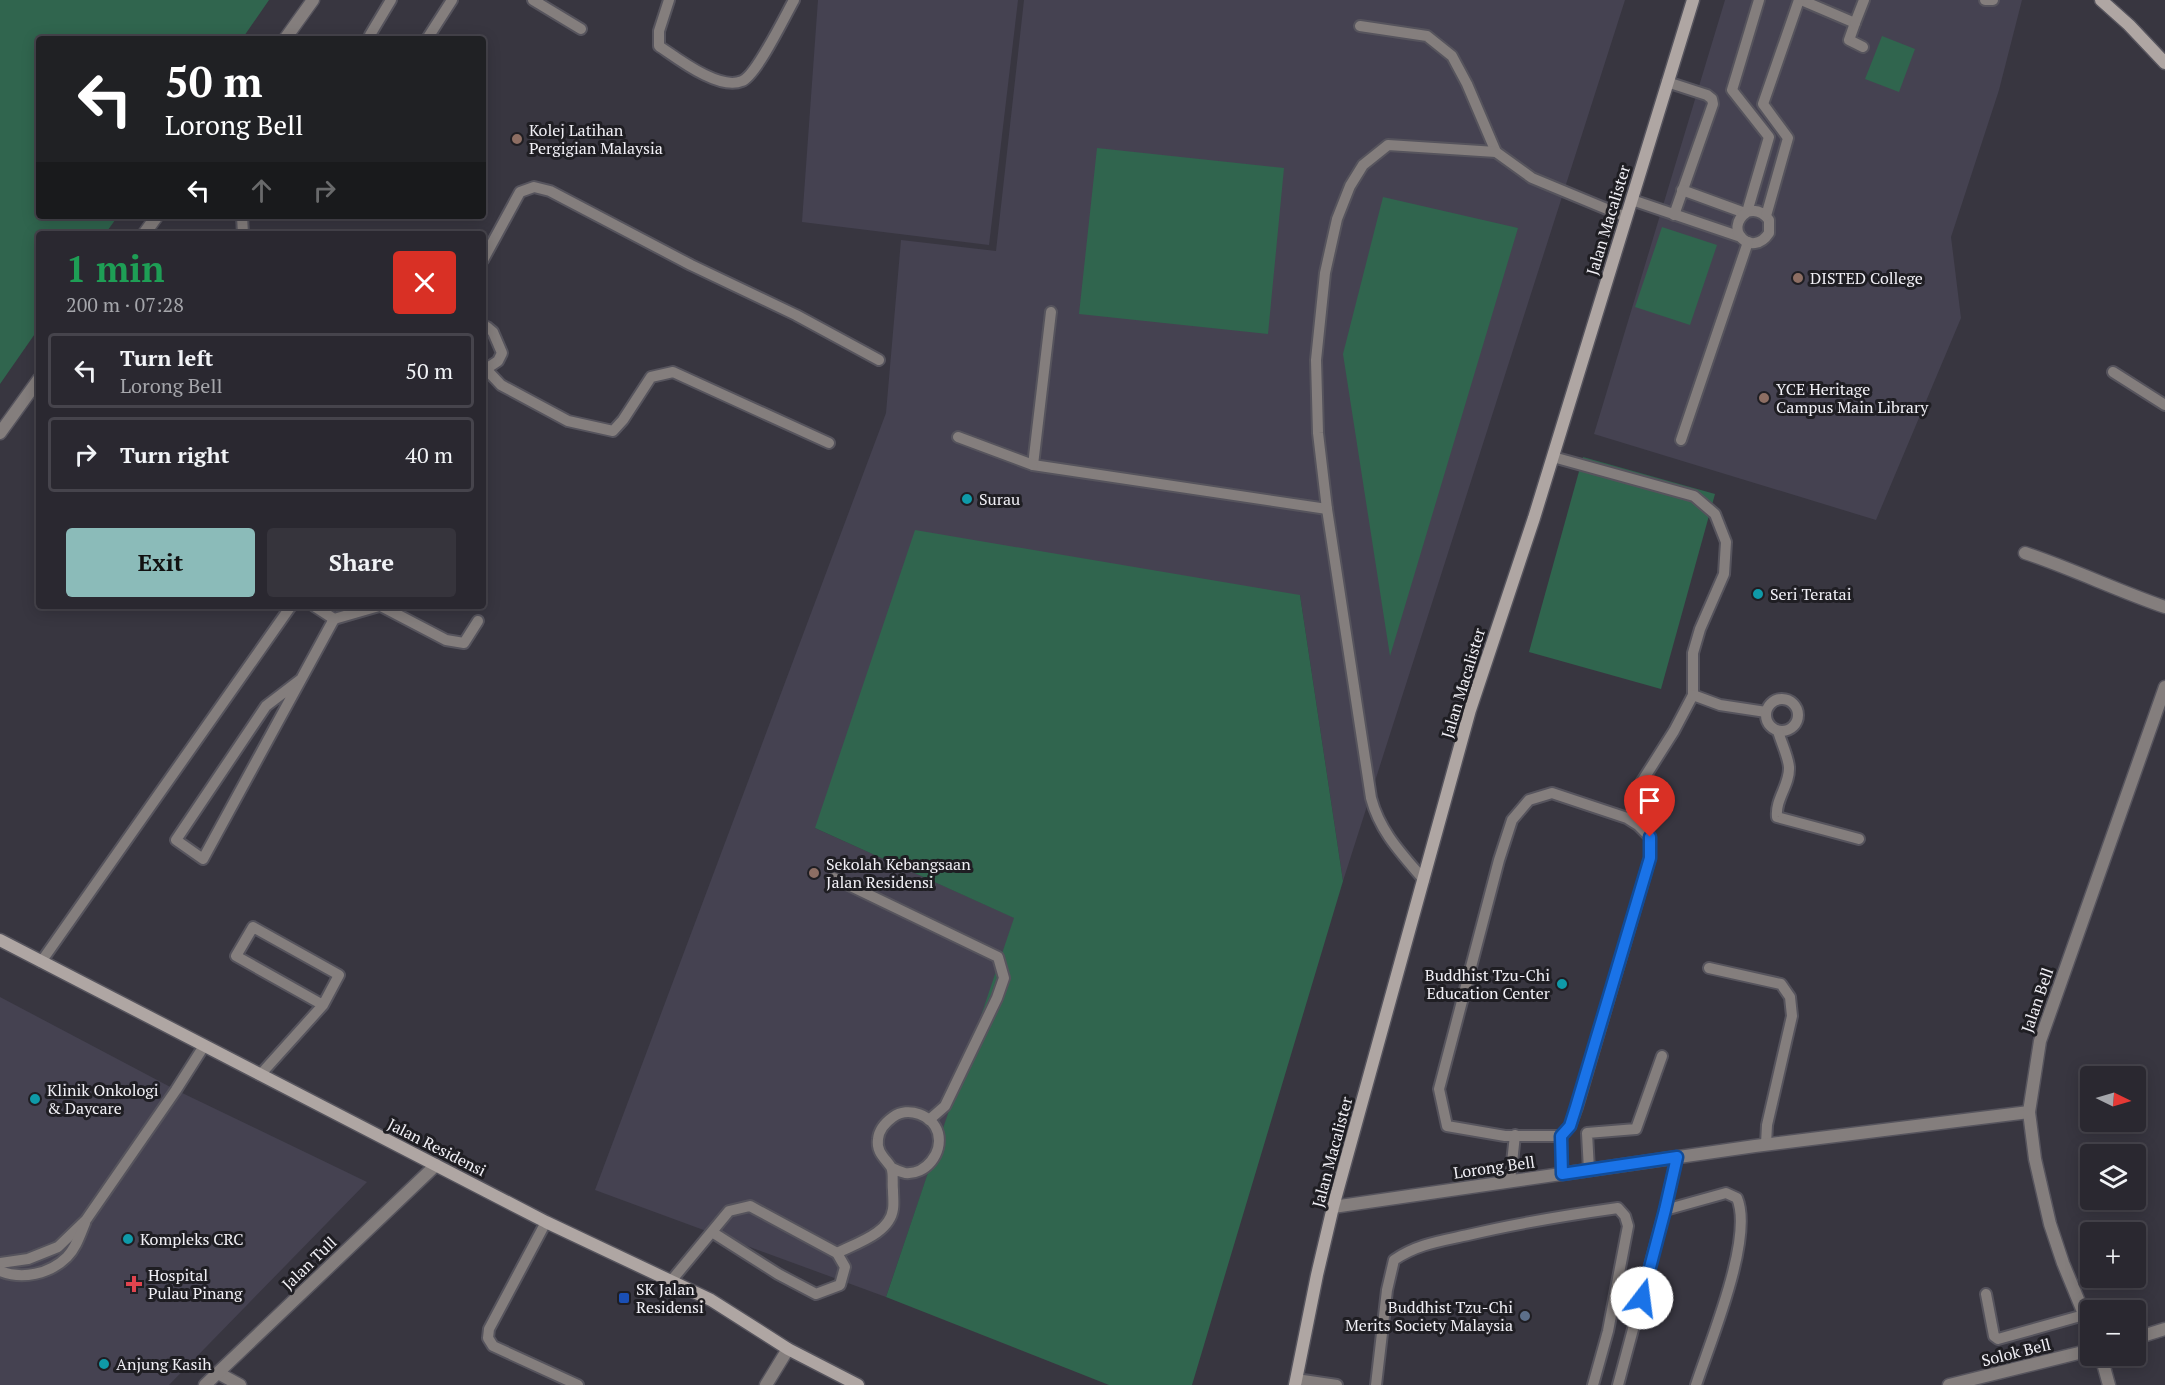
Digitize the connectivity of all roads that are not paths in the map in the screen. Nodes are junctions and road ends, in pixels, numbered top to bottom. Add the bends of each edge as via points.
1 (313, 0) edge
2 (391, 0) edge
3 (452, 0) edge
4 (533, 0) edge
5 (669, 0) edge
6 (794, 0) edge
7 (1693, 0) edge
8 (1759, 0) edge
9 (1800, 0) edge
10 (1864, 0) edge
11 (1985, 0) edge
12 (1993, 0) edge
13 (2101, 0) edge
14 (2115, 0) edge
15 (2117, 14) junction
16 (1855, 24) junction
17 (1360, 26) dead end
18 (582, 29) dead end
19 (287, 36) edge
20 (370, 36) edge
21 (429, 36) edge
22 (1863, 47) dead end
23 (2165, 63) edge
24 (1667, 82) junction
25 (1496, 152) junction
26 (1682, 190) junction
27 (1632, 200) junction
28 (1746, 213) junction
29 (1674, 215) junction
30 (1766, 216) junction
31 (1626, 217) junction
32 (1744, 240) junction
33 (486, 254) edge
34 (1051, 312) dead end
35 (486, 327) edge
36 (879, 360) dead end
37 (486, 367) edge
38 (486, 370) edge
39 (2113, 372) dead end
40 (36, 383) edge
41 (2165, 405) edge
42 (0, 433) edge
43 (958, 437) dead end
44 (1681, 440) dead end
45 (829, 443) dead end
46 (1553, 457) junction
47 (1033, 465) junction
48 (1327, 509) junction
49 (2025, 553) dead end
50 (2165, 608) edge
51 (289, 609) edge
52 (319, 609) edge
53 (369, 609) edge
54 (386, 609) edge
55 (334, 619) junction
56 (478, 621) dead end
57 (300, 680) junction
58 (2165, 687) edge
59 (1693, 695) junction
60 (1766, 712) junction
61 (1778, 731) junction
62 (1641, 783) dead end
63 (1859, 839) dead end
64 (834, 878) dead end
65 (1424, 880) junction
66 (0, 940) edge
67 (41, 962) junction
68 (1709, 968) dead end
69 (323, 1005) junction
70 (204, 1047) junction
71 (1662, 1056) dead end
72 (260, 1075) junction
73 (2029, 1112) junction
74 (929, 1120) junction
75 (1515, 1135) junction
76 (1561, 1136) junction
77 (1766, 1144) junction
78 (1677, 1157) junction
79 (436, 1165) junction
80 (892, 1168) junction
81 (1590, 1170) junction
82 (1562, 1174) junction
83 (1510, 1181) junction
84 (1333, 1207) junction
85 (1665, 1210) junction
86 (86, 1220) junction
87 (546, 1222) junction
88 (712, 1232) junction
89 (837, 1253) junction
90 (0, 1263) edge
91 (0, 1271) edge
92 (671, 1281) junction
93 (1986, 1294) dead end
94 (2080, 1305) edge
95 (2080, 1316) edge
96 (2165, 1329) edge
97 (2146, 1335) edge
98 (788, 1348) junction
99 (2080, 1353) edge
100 (2104, 1366) edge
101 (218, 1373) junction
102 (1296, 1382) edge
103 (205, 1385) edge
104 (240, 1385) edge
105 (578, 1385) edge
106 (766, 1385) edge
107 (858, 1385) edge
108 (1337, 1385) edge
109 (1376, 1385) edge
110 (1593, 1385) edge
111 (1618, 1385) edge
112 (1696, 1385) edge
113 (1949, 1385) edge
114 (2109, 1385) edge

1 - 19 street
2 - 20 lane
3 - 21 lane
4 - 18 lane
5 - 6 lane via 659,31 659,46 697,71 726,82 742,81 754,70
7 - 24 main road, Jalan Macalister
8 - 28 lane via 1732,90 1769,137
9 - 16 lane
9 - 30 lane via 1763,104 1788,138
10 - 16 lane
11 - 12 lane
13 - 15 main road
14 - 15 main road
15 - 23 main road
16 - 22 lane via 1849,40
17 - 25 lane via 1427,36 1452,56
24 - 26 lane via 1707,95 1713,104
24 - 27 main road, Jalan Macalister
25 - 31 lane via 1532,178
25 - 48 lane via 1388,146 1363,165 1350,186 1337,219 1325,273 1316,360 1318,432
26 - 28 lane
26 - 29 lane
27 - 29 lane
27 - 31 main road, Jalan Macalister
28 - 30 lane via 1756,211
28 - 32 lane via 1738,224
29 - 32 lane
30 - 32 lane via 1770,228 1766,237 1758,243
31 - 46 main road, Jalan Macalister
32 - 44 lane
33 - 36 lane via 520,192 534,187 550,190
34 - 47 lane
35 - 37 lane via 494,332 501,353 498,361
38 - 45 lane via 501,385 568,422 613,431 651,377 673,372
39 - 41 lane
40 - 42 street
43 - 47 lane
46 - 59 lane via 1694,496 1715,514 1726,542 1724,574 1693,653
46 - 65 main road, Jalan Macalister via 1470,710
47 - 48 lane
48 - 65 lane via 1375,814 1390,841
49 - 50 street
51 - 67 lane
52 - 55 lane
53 - 55 lane
54 - 56 lane via 446,640 464,643
55 - 57 lane
57 - 57 lane via 266,706 176,840 203,859
58 - 73 street, Jalan Bell via 2040,1041
59 - 60 lane via 1720,705
59 - 62 lane
60 - 61 lane via 1770,726
60 - 61 lane via 1777,700 1788,700 1796,706 1798,717 1794,727
61 - 63 lane via 1789,768 1776,807 1777,817
64 - 74 lane via 998,957 1002,965 1004,978 997,998 962,1075 945,1106
65 - 84 main road, Jalan Macalister
66 - 67 main road, Jalan Residensi
67 - 70 main road, Jalan Residensi
68 - 77 lane via 1781,984 1790,997 1792,1016
69 - 69 lane via 339,975 253,927 236,956
69 - 72 lane
70 - 72 main road, Jalan Residensi
70 - 86 lane
71 - 81 lane via 1636,1129 1587,1132
72 - 79 main road, Jalan Residensi
73 - 77 street, Lorong Bell
73 - 94 street, Jalan Bell via 2050,1224
74 - 80 lane via 938,1133 938,1148 932,1161 921,1171 906,1173
74 - 80 lane via 914,1112 898,1113 884,1123 878,1139 880,1156
75 - 76 lane
75 - 76 lane via 1447,1126 1439,1089 1512,820 1529,800 1552,793 1627,818 1650,837 1650,858 1576,1107 1570,1126
75 - 83 lane
76 - 82 lane
77 - 78 street, Lorong Bell
78 - 81 street, Lorong Bell
78 - 85 lane
79 - 87 main road, Jalan Residensi
79 - 101 street, Jalan Tull
80 - 89 lane via 893,1210 887,1224
81 - 82 street, Lorong Bell
82 - 83 street, Lorong Bell
83 - 84 street, Lorong Bell
84 - 102 main road, Jalan Macalister
85 - 111 lane
85 - 112 lane via 1726,1193 1737,1198 1742,1209 1736,1263
86 - 90 lane via 58,1247 28,1259
86 - 91 lane via 79,1240 58,1264 39,1273 17,1276
87 - 92 main road, Jalan Residensi
87 - 105 lane via 489,1329 488,1338 493,1346
88 - 89 lane via 729,1211 750,1206
88 - 89 lane via 816,1294 840,1285 845,1267
88 - 92 lane
92 - 98 main road, Jalan Residensi via 711,1300
93 - 95 lane via 1994,1336 1998,1339
96 - 97 street
98 - 106 street
98 - 107 main road, Jalan Residensi
99 - 113 street, Solok Bell
100 - 114 street
101 - 103 street, Jalan Tull
101 - 104 street
102 - 108 lane
109 - 110 lane via 1394,1260 1410,1250 1478,1232 1618,1208 1628,1226 1608,1331

